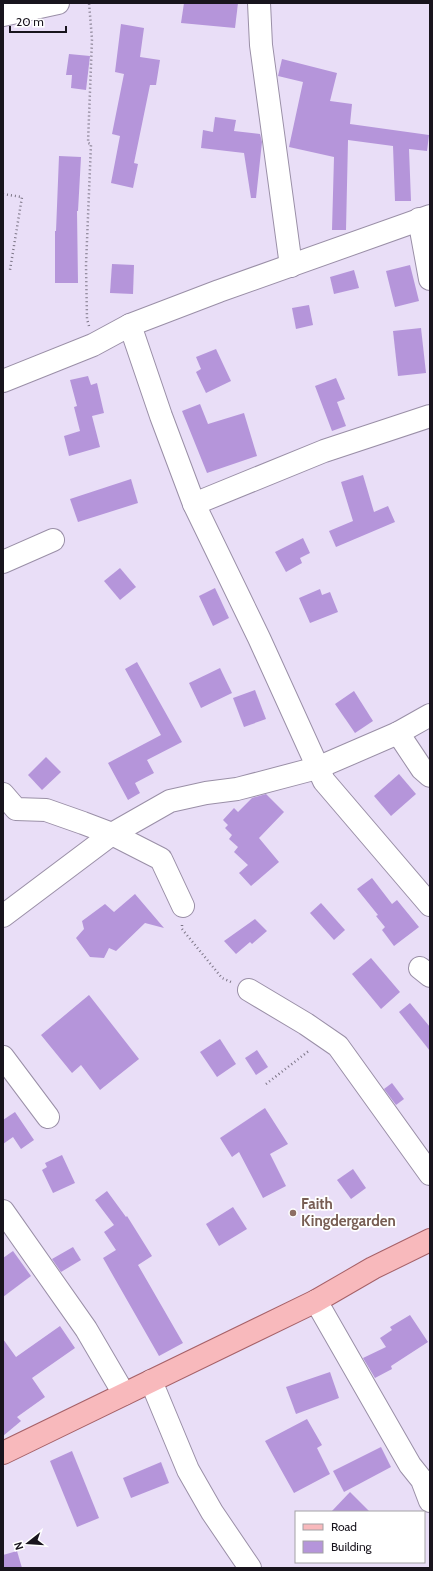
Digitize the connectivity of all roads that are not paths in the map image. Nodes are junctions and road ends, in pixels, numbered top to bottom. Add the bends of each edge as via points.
1 (58, 3) edge
2 (259, 3) edge
3 (3, 15) edge
4 (425, 217) edge
5 (291, 266) junction
6 (430, 279) edge
7 (130, 325) junction
8 (3, 381) edge
9 (430, 416) edge
10 (194, 504) junction
11 (53, 540) dead end
12 (3, 562) edge
13 (430, 715) edge
14 (398, 733) junction
15 (317, 768) junction
16 (430, 776) edge
17 (3, 794) edge
18 (112, 834) junction
19 (430, 905) edge
20 (183, 906) road end
21 (3, 916) edge
22 (250, 990) road end
23 (3, 1057) edge
24 (48, 1117) dead end
25 (430, 1174) edge
26 (3, 1211) edge
27 (430, 1240) edge
28 (316, 1301) junction
29 (151, 1381) junction
30 (124, 1394) junction
31 (3, 1453) edge
32 (430, 1501) edge
33 (250, 1568) edge

1 - 3 street
2 - 5 street via 261,45
4 - 5 street
4 - 6 street
5 - 7 street
7 - 8 street via 93,345
7 - 10 street
9 - 10 street via 324,451
10 - 15 street via 259,638
11 - 12 street
13 - 14 street
14 - 15 street
14 - 16 street
15 - 18 street via 237,789 170,801
15 - 19 street via 324,781
17 - 18 street via 16,809 46,810
18 - 20 street via 161,858
18 - 21 street
22 - 25 street via 338,1046
23 - 24 street
26 - 30 street via 86,1329
27 - 28 main road via 372,1268
28 - 29 main road
28 - 32 street via 410,1465 422,1480
29 - 30 main road
29 - 33 street via 188,1470 212,1512
30 - 31 main road

